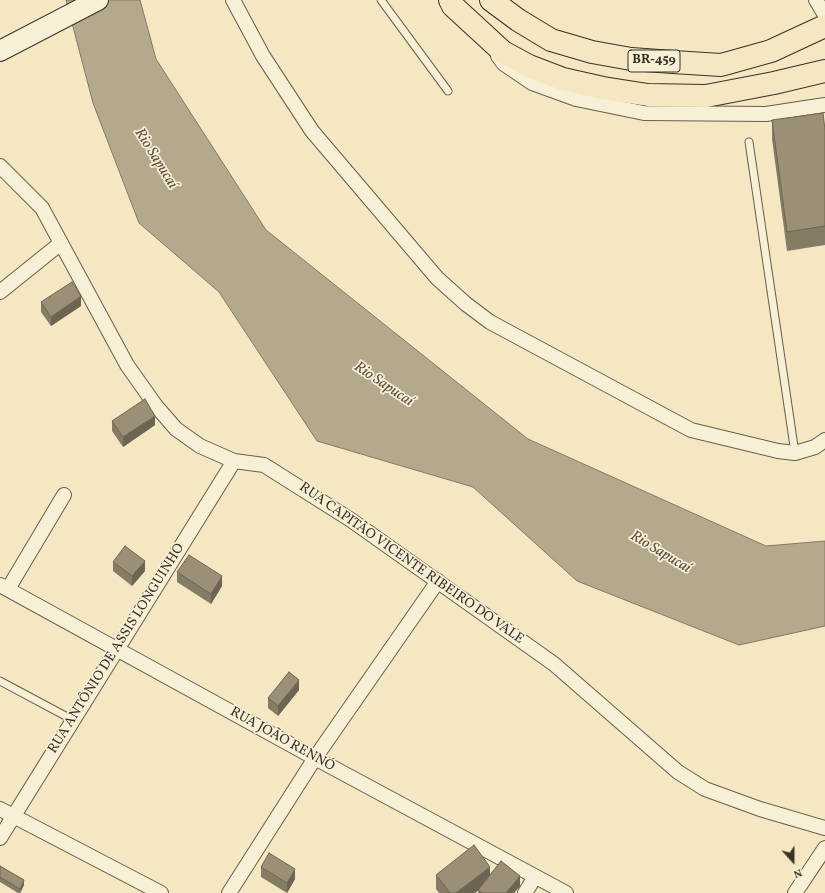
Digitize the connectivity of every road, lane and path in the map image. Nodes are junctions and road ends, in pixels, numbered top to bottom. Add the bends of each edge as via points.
1 (98, 0) edge
2 (233, 0) edge
3 (381, 0) edge
4 (450, 0) edge
5 (491, 0) edge
6 (816, 0) edge
7 (825, 15) edge
8 (825, 26) edge
9 (477, 29) junction
10 (0, 51) edge
11 (825, 71) edge
12 (448, 91) dead end
13 (825, 105) edge
14 (748, 142) dead end
15 (0, 166) edge
16 (61, 243) junction
17 (0, 292) edge
18 (825, 440) edge
19 (796, 453) junction
20 (234, 461) junction
21 (64, 495) dead end
22 (438, 581) junction
23 (4, 587) edge
24 (116, 649) junction
25 (0, 681) edge
26 (73, 720) junction
27 (315, 758) junction
28 (0, 809) edge
29 (13, 816) junction
30 (825, 828) edge
31 (0, 838) edge
32 (825, 848) edge
33 (535, 877) junction
34 (161, 893) edge
35 (230, 893) edge
36 (525, 893) edge
37 (566, 893) edge
38 (795, 893) edge

1 - 10 main road
2 - 19 street via 263,56 312,131 437,278 466,304 490,322 691,430
3 - 12 lane
4 - 9 highway, BR-459
5 - 8 highway, BR-459 via 551,40 592,52 631,59 721,65 772,51
6 - 7 street
9 - 11 highway, BR-459 via 503,52 529,66 563,79 648,95 706,96
9 - 13 street via 504,64 532,83 576,99 644,113 766,114
14 - 19 lane
15 - 16 street, RUA CAPITÃO VICENTE RIBEIRO DO VALE via 42,208
16 - 17 street
16 - 20 street, RUA CAPITÃO VICENTE RIBEIRO DO VALE via 127,365 156,406 176,429 188,438
18 - 19 street via 815,447
20 - 22 street, RUA CAPITÃO VICENTE RIBEIRO DO VALE via 264,465 351,520
20 - 24 street, RUA ANTÔNIO DE ASSIS LONGUINHO
21 - 23 street
22 - 27 street
22 - 30 street, RUA CAPITÃO VICENTE RIBEIRO DO VALE via 554,664 678,772 712,792 760,810
23 - 24 street, RUA JOÃO RENNÓ
24 - 26 street, RUA ANTÔNIO DE ASSIS LONGUINHO
24 - 27 street, RUA JOÃO RENNÓ
25 - 26 lane
26 - 29 street, RUA ANTÔNIO DE ASSIS LONGUINHO
27 - 33 street, RUA JOÃO RENNÓ
27 - 35 street
28 - 29 street
29 - 31 street, RUA ANTÔNIO DE ASSIS LONGUINHO
29 - 34 street
32 - 38 street
33 - 36 street
33 - 37 street, RUA JOÃO RENNÓ

